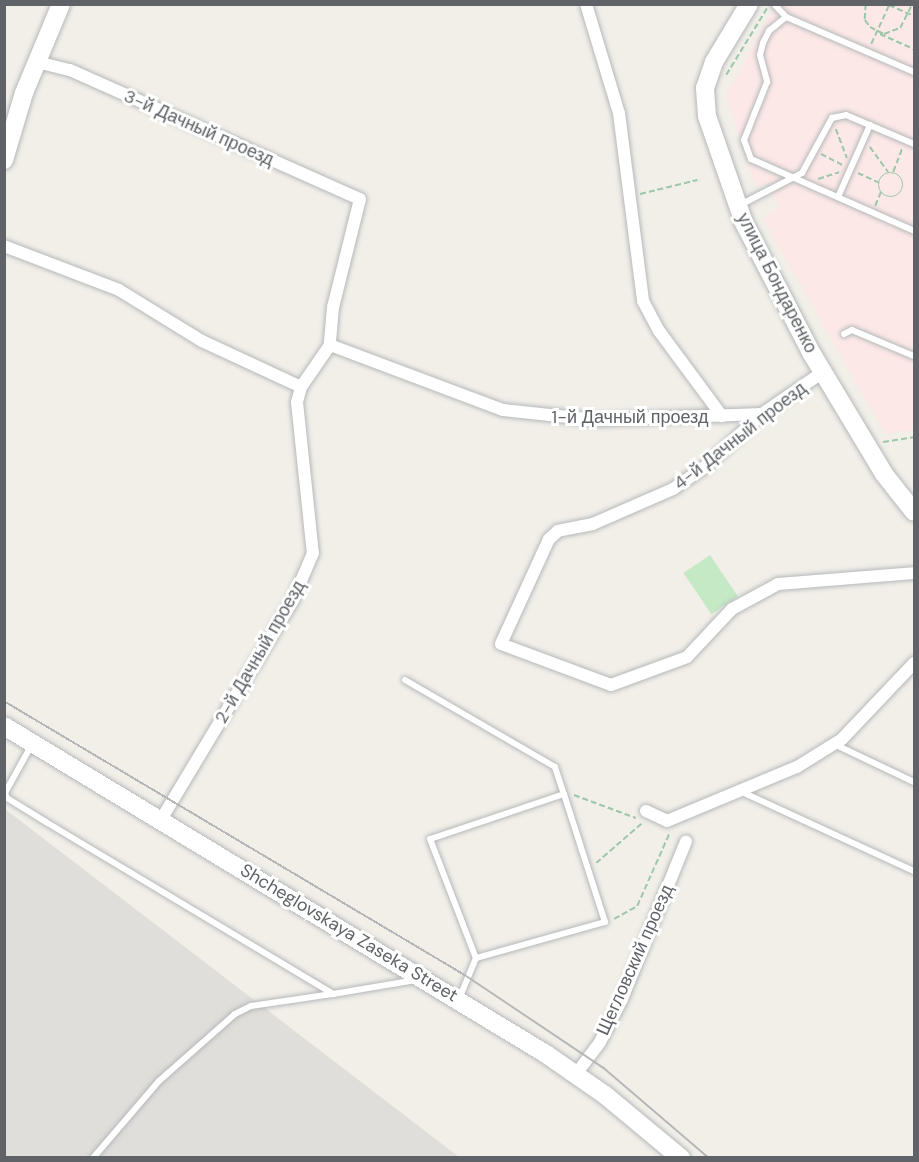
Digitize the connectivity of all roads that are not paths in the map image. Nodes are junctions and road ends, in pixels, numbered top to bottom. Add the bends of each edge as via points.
1 (61, 4) edge
2 (586, 4) edge
3 (749, 4) edge
4 (774, 4) edge
5 (786, 17) junction
6 (37, 62) junction
7 (915, 72) edge
8 (870, 124) junction
9 (915, 144) edge
10 (4, 160) edge
11 (795, 178) junction
12 (838, 197) junction
13 (738, 206) junction
14 (915, 231) edge
15 (4, 246) edge
16 (844, 334) dead end
17 (330, 345) junction
18 (915, 356) edge
19 (823, 372) junction
20 (301, 387) junction
21 (762, 414) junction
22 (722, 416) junction
23 (915, 512) edge
24 (913, 574) edge
25 (915, 663) edge
26 (405, 680) dead end
27 (4, 726) edge
28 (33, 742) junction
29 (834, 744) junction
30 (915, 782) edge
31 (742, 791) junction
32 (564, 794) junction
33 (646, 811) dead end
34 (162, 818) junction
35 (686, 841) dead end
36 (915, 871) edge
37 (476, 958) junction
38 (424, 978) junction
39 (333, 994) junction
40 (459, 1000) junction
41 (576, 1074) junction
42 (93, 1158) edge
43 (681, 1158) edge

1 - 6 street
2 - 22 street, 4-й Дачный проезд via 619,112 643,301 659,331
3 - 13 street, улица Бондаренко via 714,62 705,88 708,116
4 - 5 lane
5 - 7 lane
5 - 11 lane via 770,30 763,43 760,55 767,82 744,140 751,159
6 - 10 street
6 - 17 street, 3-й Дачный проезд via 70,70 360,199 333,307
8 - 9 lane
8 - 11 lane via 846,115 832,118
8 - 12 lane
11 - 12 lane
11 - 13 lane
12 - 14 lane
13 - 19 street, улица Бондаренко
15 - 20 street via 119,290 202,341
16 - 18 lane via 852,330
17 - 20 street, 2-й Дачный проезд
17 - 22 street, 1-й Дачный проезд via 503,410 596,420
19 - 21 street, 4-й Дачный проезд
19 - 23 street, улица Бондаренко via 867,445
20 - 34 street, 2-й Дачный проезд via 297,402 313,553 293,600
21 - 22 street, 1-й Дачный проезд
21 - 24 street, 4-й Дачный проезд via 706,466 673,489 593,524 558,531 549,539 501,644 611,685 687,657 732,609 778,584
25 - 29 street
26 - 32 lane via 555,767
27 - 28 street, Shcheglovskaya Zaseka Street
28 - 34 street, Shcheglovskaya Zaseka Street
28 - 39 lane via 7,784 7,798
29 - 30 lane
29 - 31 street via 797,767
31 - 33 street via 667,821
31 - 36 lane
32 - 37 lane via 605,922
32 - 37 lane via 430,839
34 - 38 street, Shcheglovskaya Zaseka Street
35 - 41 street, Щегловский проезд via 621,999 600,1042
37 - 40 lane
38 - 39 lane
38 - 40 street, Shcheglovskaya Zaseka Street
39 - 42 lane via 251,1006 235,1014 159,1081
40 - 41 street, Shcheglovskaya Zaseka Street
41 - 43 street, Shcheglovskaya Zaseka Street

